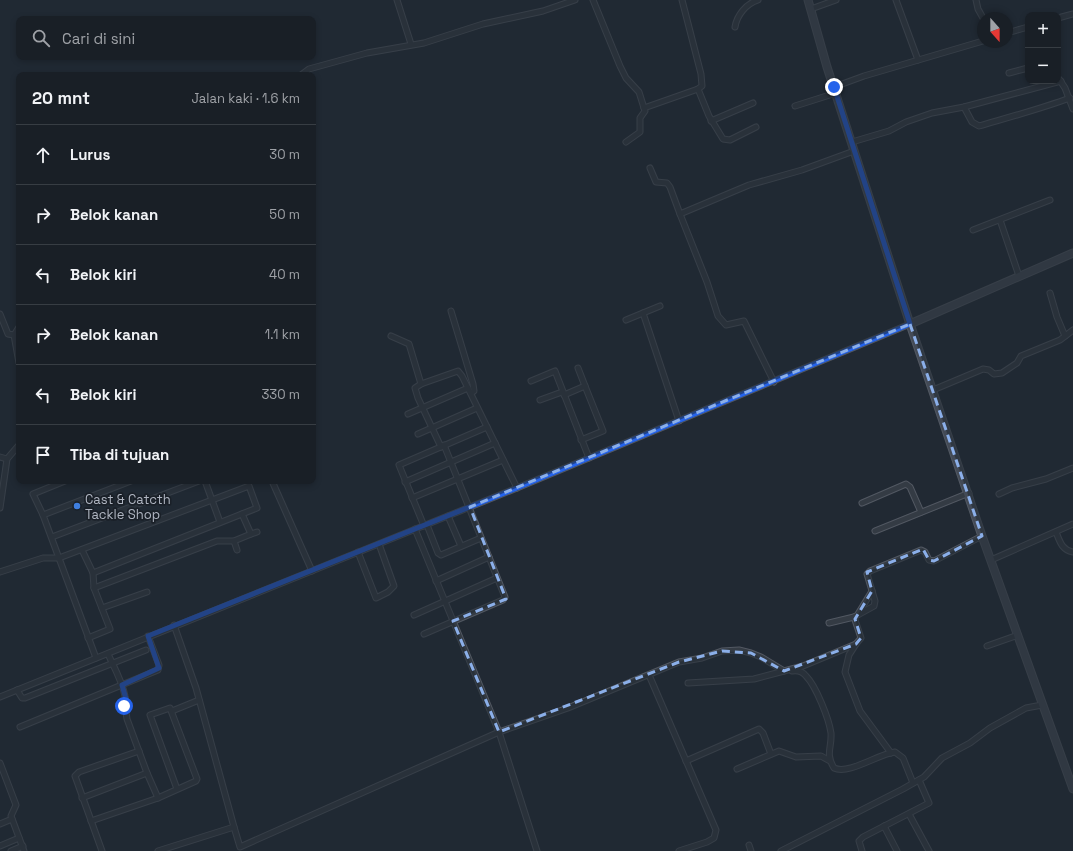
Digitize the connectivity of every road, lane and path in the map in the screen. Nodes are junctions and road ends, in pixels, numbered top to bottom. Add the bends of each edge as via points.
1 (397, 0) edge
2 (575, 0) edge
3 (593, 0) edge
4 (682, 0) edge
5 (758, 0) edge
6 (808, 0) edge
7 (836, 0) edge
8 (896, 0) edge
9 (976, 0) edge
10 (811, 9) junction
11 (980, 12) edge
12 (1073, 14) edge
13 (1061, 17) edge
14 (735, 27) dead end
15 (1025, 28) edge
16 (1013, 31) edge
17 (977, 43) edge
18 (411, 44) junction
19 (918, 60) junction
20 (1025, 69) edge
21 (305, 72) edge
22 (1009, 73) dead end
23 (1061, 82) edge
24 (1046, 84) edge
25 (698, 89) junction
26 (835, 90) junction
27 (1070, 98) junction
28 (753, 103) dead end
29 (795, 106) dead end
30 (964, 107) junction
31 (644, 108) junction
32 (1073, 109) edge
33 (711, 121) junction
34 (756, 127) dead end
35 (626, 142) dead end
36 (852, 142) junction
37 (854, 151) junction
38 (650, 168) dead end
39 (1050, 200) dead end
40 (680, 214) junction
41 (1000, 220) junction
42 (973, 230) dead end
43 (1073, 253) edge
44 (1019, 276) junction
45 (1050, 293) dead end
46 (660, 306) dead end
47 (451, 311) dead end
48 (643, 313) junction
49 (0, 314) edge
50 (626, 320) dead end
51 (910, 324) junction
52 (16, 329) edge
53 (1073, 330) edge
54 (14, 335) junction
55 (391, 336) dead end
56 (1065, 336) junction
57 (16, 346) edge
58 (578, 368) dead end
59 (531, 381) dead end
60 (774, 382) junction
61 (421, 384) junction
62 (586, 386) junction
63 (468, 388) junction
64 (933, 390) junction
65 (563, 393) junction
66 (470, 394) junction
67 (540, 400) dead end
68 (422, 408) junction
69 (477, 408) junction
70 (408, 414) dead end
71 (679, 421) junction
72 (487, 427) junction
73 (432, 428) junction
74 (418, 434) dead end
75 (581, 440) junction
76 (495, 443) junction
77 (442, 446) junction
78 (16, 448) edge
79 (0, 458) edge
80 (589, 458) junction
81 (7, 459) junction
82 (503, 460) junction
83 (451, 462) junction
84 (1073, 468) edge
85 (458, 479) junction
86 (405, 482) junction
87 (53, 484) edge
88 (124, 484) edge
89 (191, 484) edge
90 (206, 484) edge
91 (273, 484) edge
92 (517, 488) junction
93 (969, 493) junction
94 (999, 494) dead end
95 (412, 498) junction
96 (212, 500) junction
97 (862, 504) dead end
98 (470, 507) junction
99 (0, 508) edge
100 (921, 512) junction
101 (242, 514) junction
102 (43, 515) junction
103 (448, 516) junction
104 (220, 522) junction
105 (1073, 524) edge
106 (425, 525) junction
107 (415, 529) junction
108 (875, 531) dead end
109 (257, 532) dead end
110 (1056, 532) junction
111 (251, 534) junction
112 (982, 536) junction
113 (52, 538) junction
114 (481, 538) junction
115 (234, 541) junction
116 (379, 544) junction
117 (461, 546) junction
118 (82, 550) junction
119 (237, 550) dead end
120 (358, 552) junction
121 (1073, 552) edge
122 (489, 557) junction
123 (59, 558) junction
124 (991, 560) junction
125 (312, 571) junction
126 (0, 572) edge
127 (93, 573) junction
128 (497, 578) junction
129 (436, 581) junction
130 (94, 588) junction
131 (872, 591) junction
132 (147, 592) dead end
133 (445, 600) junction
134 (102, 608) junction
135 (414, 615) dead end
136 (856, 616) junction
137 (453, 621) junction
138 (829, 623) dead end
139 (174, 625) junction
140 (424, 634) dead end
141 (1018, 635) junction
142 (148, 636) junction
143 (88, 638) junction
144 (856, 644) junction
145 (987, 646) dead end
146 (146, 650) dead end
147 (108, 654) junction
148 (96, 658) junction
149 (112, 663) junction
150 (784, 671) junction
151 (648, 675) junction
152 (688, 683) dead end
153 (122, 685) junction
154 (17, 690) junction
155 (0, 697) edge
156 (199, 700) junction
157 (1042, 705) junction
158 (172, 711) junction
159 (20, 727) dead end
160 (499, 732) junction
161 (139, 751) junction
162 (891, 753) junction
163 (771, 754) junction
164 (686, 761) junction
165 (830, 761) junction
166 (0, 763) edge
167 (737, 769) dead end
168 (147, 773) junction
169 (919, 780) junction
170 (914, 783) junction
171 (178, 789) junction
172 (1073, 789) edge
173 (82, 798) junction
174 (158, 798) junction
175 (909, 814) junction
176 (12, 819) junction
177 (91, 820) junction
178 (0, 824) edge
179 (884, 826) junction
180 (234, 827) junction
181 (19, 838) junction
182 (749, 845) dead end
183 (0, 846) edge
184 (24, 849) edge
185 (240, 849) edge
186 (11, 851) edge
187 (102, 851) edge
188 (158, 851) edge
189 (537, 851) edge
190 (679, 851) edge
191 (751, 851) edge
192 (781, 851) edge
193 (862, 851) edge
194 (896, 851) edge
195 (929, 851) edge

1 - 18 street
2 - 18 street via 483,24 424,43
3 - 31 street via 620,66 626,78 639,92
4 - 25 street via 702,82
5 - 14 street via 742,12
6 - 10 main road
7 - 10 street
8 - 19 street
9 - 11 street
10 - 26 main road
12 - 13 street
15 - 16 street
17 - 19 street
18 - 21 street
19 - 26 street via 864,76
20 - 22 street
23 - 27 street
24 - 30 street
25 - 31 street
25 - 33 street
26 - 29 street
26 - 36 main road
27 - 30 street via 1042,109 979,126 972,122
27 - 32 street
28 - 33 street
30 - 36 street via 932,113 889,131
31 - 35 street via 640,132
33 - 34 street via 722,139 726,140
36 - 37 main road
37 - 40 street via 808,168 749,185
37 - 51 main road
38 - 40 street via 656,182 667,183 670,187
39 - 41 street
40 - 60 street via 718,316 725,325 744,321
41 - 42 street
41 - 44 street
43 - 44 main road
44 - 51 main road
45 - 56 street
46 - 48 street
47 - 66 street via 474,384 474,391
48 - 50 street
48 - 71 street
49 - 54 street via 8,334
51 - 60 street
51 - 64 main road
52 - 54 street
53 - 56 street
54 - 57 street
55 - 61 street via 409,344
56 - 64 street via 1049,346 1021,356 1017,363 1002,373 994,374 990,370 982,369
58 - 62 street
59 - 65 street via 554,371
60 - 71 street
61 - 63 street via 456,371 460,373
61 - 68 street via 415,390
62 - 65 street
62 - 75 street via 603,431
63 - 66 street
63 - 68 street
64 - 93 main road
65 - 67 street
65 - 75 street
66 - 69 street
68 - 70 street
68 - 73 street
69 - 72 street
69 - 73 street
71 - 80 street
72 - 76 street
72 - 77 street
73 - 74 street
73 - 77 street
75 - 80 street
76 - 82 street
76 - 83 street
77 - 83 street
77 - 86 street via 400,464 398,467
78 - 81 street
79 - 81 street
80 - 92 street
81 - 99 street
82 - 85 street
82 - 92 street
83 - 85 street
83 - 86 street
84 - 94 street
85 - 95 street
85 - 98 street
86 - 95 street
87 - 102 street via 33,494
88 - 102 street
89 - 113 street
90 - 96 street
91 - 125 street
92 - 98 street
93 - 100 street
93 - 112 main road
95 - 106 street
96 - 101 street via 249,486 257,508
96 - 104 street
96 - 118 street
97 - 100 street via 906,484 910,487
98 - 103 street
98 - 114 street
100 - 108 street
101 - 104 street
101 - 111 street
102 - 113 street
103 - 106 street
103 - 117 street
104 - 127 street
105 - 110 street
106 - 107 street
106 - 117 street via 439,554
107 - 116 street
107 - 129 street
109 - 111 street
110 - 121 street via 1063,547
110 - 124 street
111 - 115 street
112 - 124 main road
112 - 131 street via 934,561 929,560 921,550 870,571 867,574
113 - 123 street
114 - 117 street
114 - 122 street
115 - 119 street
115 - 130 street via 217,541
116 - 120 street
116 - 120 street via 394,586 376,598
118 - 123 street
118 - 127 street
120 - 125 street
122 - 128 street
122 - 129 street
123 - 126 street via 43,558
123 - 143 street
124 - 141 main road
125 - 139 street
127 - 130 street
128 - 133 street
128 - 137 street via 504,599
129 - 133 street
130 - 134 street
131 - 136 street
131 - 136 street via 874,606
132 - 134 street
133 - 135 street
133 - 137 street
134 - 143 street via 110,629
136 - 138 street
136 - 144 street via 861,638
137 - 140 street
137 - 160 street
139 - 142 street
139 - 156 street
141 - 145 street
141 - 157 main road
142 - 147 street
142 - 153 street via 159,669
143 - 148 street
144 - 150 street
144 - 162 street via 849,655 846,672 860,711
146 - 149 street
147 - 148 street
147 - 149 street
148 - 154 street
149 - 153 street
149 - 154 street via 25,698 22,698
150 - 151 street via 761,657 731,650 679,662
150 - 152 street via 754,679
150 - 165 street via 801,672 813,685 831,732 828,756
151 - 160 street via 568,708
151 - 164 street
153 - 159 street
153 - 161 street via 126,699 125,710
154 - 155 street
156 - 158 street
156 - 180 street
157 - 169 street via 1026,708 990,728 970,743 942,758
157 - 172 main road
158 - 171 street via 198,777 196,781
158 - 171 street via 170,708 150,715
160 - 185 street
160 - 189 street
161 - 168 street
161 - 173 street via 79,772 75,779
162 - 165 street via 839,770 834,768
162 - 170 street via 901,755
163 - 164 street via 759,729
163 - 165 street via 779,751 796,757 813,755
163 - 167 street
164 - 190 street via 716,830 714,838 707,842
166 - 176 street via 16,805 11,814
168 - 173 street
168 - 174 street
169 - 170 street
169 - 175 street via 929,803
170 - 192 street
171 - 174 street
173 - 177 street
174 - 177 street
175 - 179 street
175 - 195 street
176 - 178 street
176 - 181 street
177 - 187 street
179 - 193 street via 859,841
179 - 194 street
180 - 185 street
180 - 188 street
181 - 183 street
181 - 184 street
182 - 191 street
184 - 186 street

